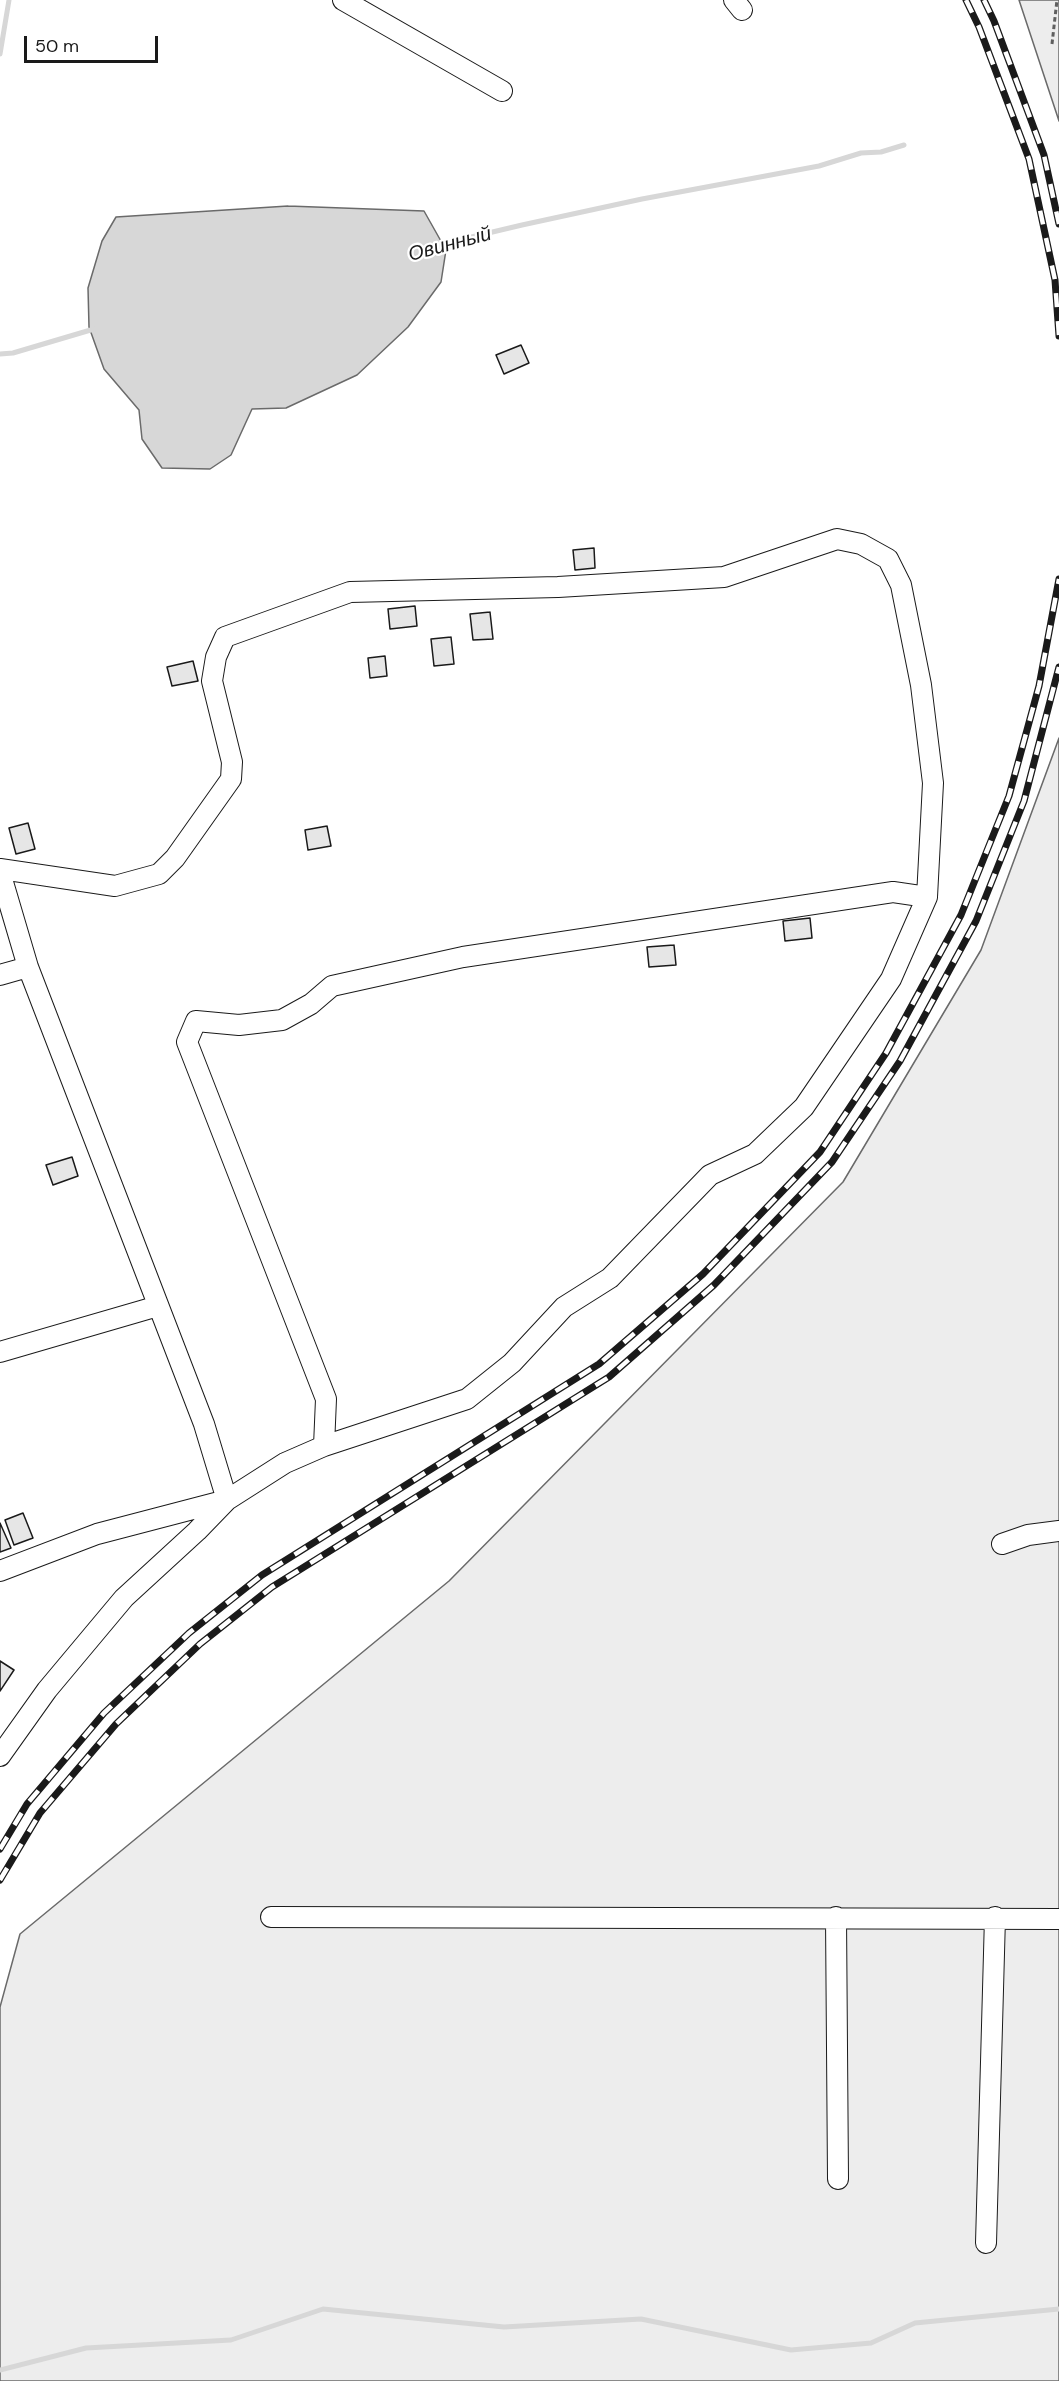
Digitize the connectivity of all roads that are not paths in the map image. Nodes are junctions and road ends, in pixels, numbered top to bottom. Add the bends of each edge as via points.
1 (343, 0) edge
2 (502, 92) dead end
3 (0, 871) edge
4 (927, 897) junction
5 (27, 967) junction
6 (0, 975) edge
7 (158, 1306) junction
8 (0, 1352) edge
9 (324, 1446) junction
10 (227, 1500) junction
11 (1059, 1531) edge
12 (1002, 1544) dead end
13 (0, 1571) edge
14 (0, 1756) edge
15 (271, 1917) dead end
16 (836, 1917) junction
17 (995, 1917) junction
18 (1059, 1919) edge
19 (838, 2179) dead end
20 (986, 2243) dead end

1 - 2 street
3 - 4 street via 115,886 159,874 175,858 231,779 232,762 212,681 225,637 351,592 558,587 724,577 837,539 861,544 888,559 901,585 921,685 933,783
3 - 5 street
4 - 9 street via 891,980 804,1107 755,1154 710,1175 610,1278 564,1307 512,1363 467,1399
4 - 9 street via 893,892 464,957 332,986 311,1004 282,1020 239,1025 195,1021 187,1042 326,1399
5 - 6 street
5 - 7 street
7 - 8 street
7 - 10 street via 204,1424
9 - 10 street via 285,1463
10 - 13 street via 98,1534
10 - 14 street via 124,1598 47,1690
11 - 12 street via 1028,1534
15 - 16 street
16 - 17 street
16 - 19 street
17 - 18 street
17 - 20 street

